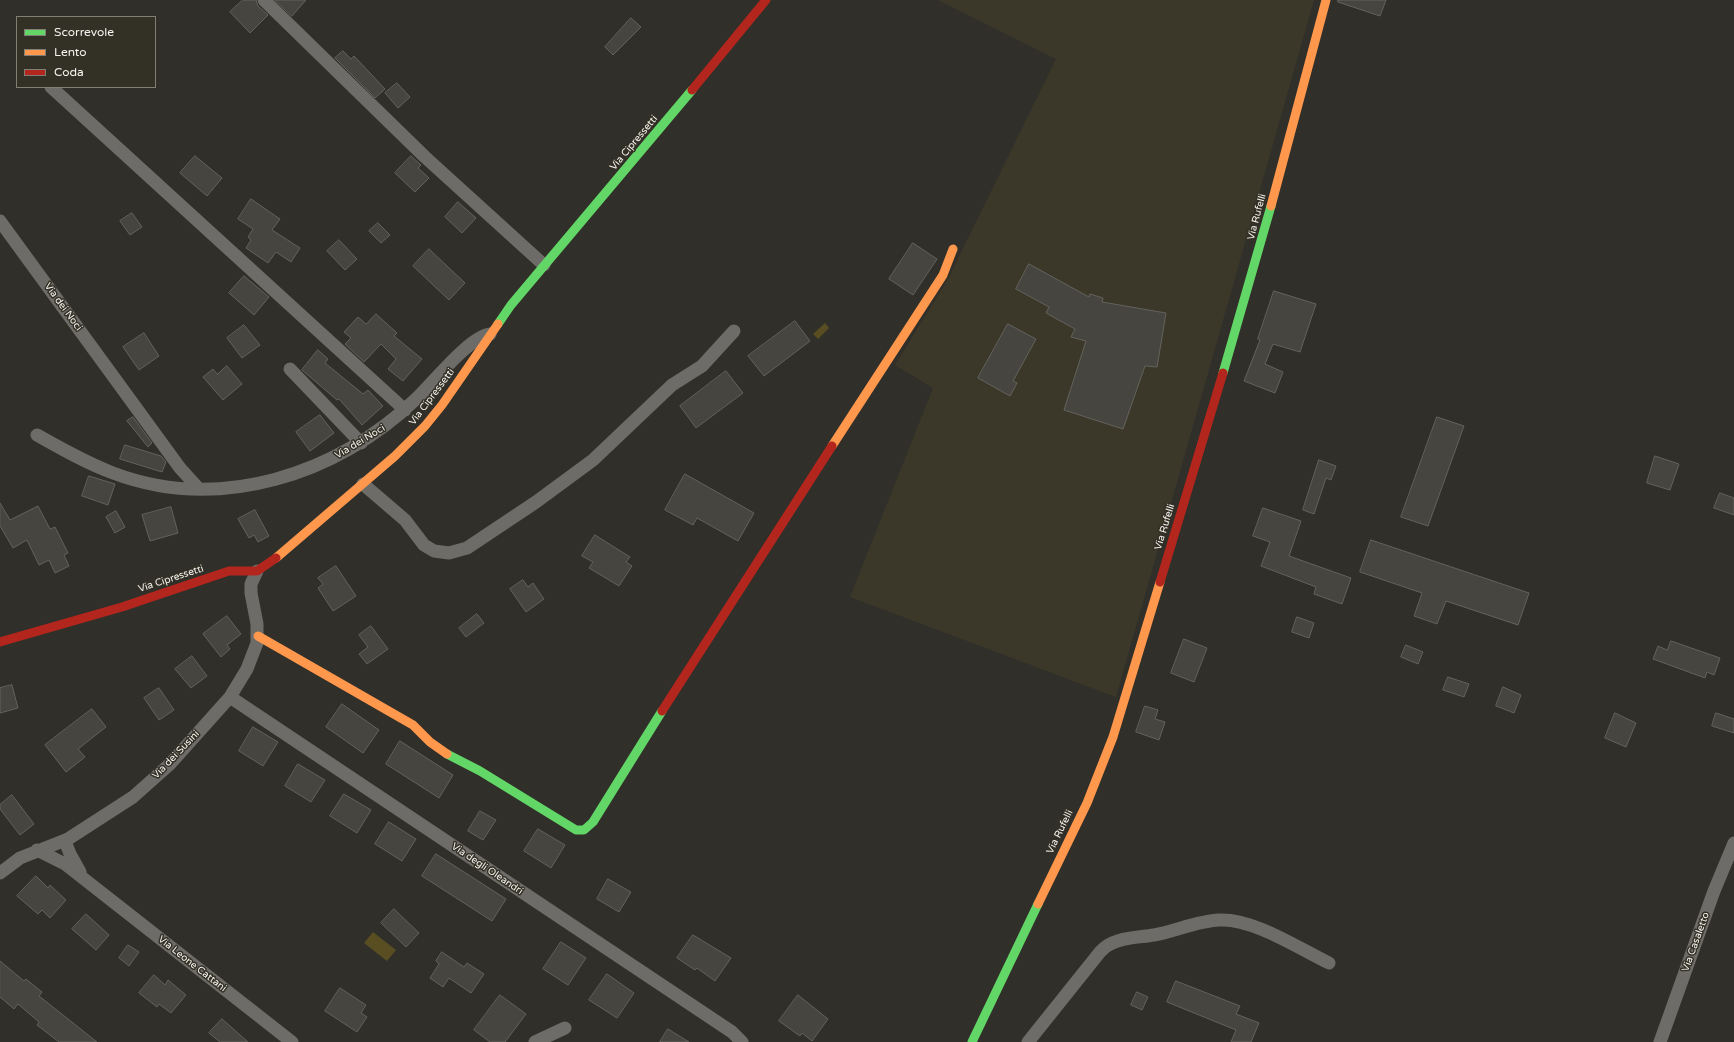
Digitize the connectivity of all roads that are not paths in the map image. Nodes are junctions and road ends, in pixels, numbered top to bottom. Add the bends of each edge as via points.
1 (264, 0) edge
2 (766, 0) edge
3 (1326, 0) edge
4 (52, 88) edge
5 (0, 221) edge
6 (953, 248) dead end
7 (544, 265) junction
8 (734, 331) dead end
9 (490, 334) junction
10 (290, 370) dead end
11 (404, 410) junction
12 (37, 435) dead end
13 (361, 443) junction
14 (363, 484) junction
15 (198, 489) junction
16 (257, 571) junction
17 (258, 636) junction
18 (0, 642) edge
19 (230, 697) junction
20 (65, 841) junction
21 (1734, 843) edge
22 (38, 850) junction
23 (0, 873) edge
24 (93, 886) junction
25 (1329, 962) dead end
26 (565, 1028) dead end
27 (292, 1042) edge
28 (535, 1042) edge
29 (742, 1042) edge
30 (972, 1042) edge
31 (1028, 1042) edge
32 (1660, 1042) edge

1 - 7 street via 425,157
2 - 7 street, Via Cipressetti via 645,148
3 - 30 street, Via Rufelli via 1250,283 1107,754 1082,814
4 - 11 street
5 - 15 street, Via dei Noci
6 - 17 street via 943,275 696,656 593,822 584,830 576,830 480,771 452,758 430,742 414,725
7 - 9 street, Via Cipressetti
8 - 14 street via 702,366 672,385 593,460 467,548 449,553 434,551 424,545 405,520
9 - 11 street, Via dei Noci via 471,344
9 - 14 street, Via Cipressetti via 425,426
10 - 13 street
11 - 13 street, Via dei Noci
12 - 15 street, Via dei Noci via 80,459 113,473 161,485
13 - 15 street, Via dei Noci via 309,469 280,479 236,487
14 - 16 street, Via Cipressetti via 272,562
16 - 17 street, Via dei Susini via 251,584 251,593
16 - 18 street, Via Cipressetti via 229,571 110,611
17 - 19 street, Via dei Susini via 252,660
19 - 20 street, Via dei Susini via 183,750 147,785 119,807
19 - 29 street, Via degli Oleandri via 732,1032
20 - 22 street, Via dei Susini
20 - 24 street, Via Leone Cattani via 76,866
21 - 32 street, Via Casaletto via 1714,891
22 - 23 street, Via dei Susini via 20,858
22 - 24 street, Via Leone Cattani via 59,859
24 - 27 street, Via Leone Cattani
25 - 31 street via 1253,926 1236,921 1201,922 1156,935 1120,941 1108,945 1100,952
26 - 28 street

